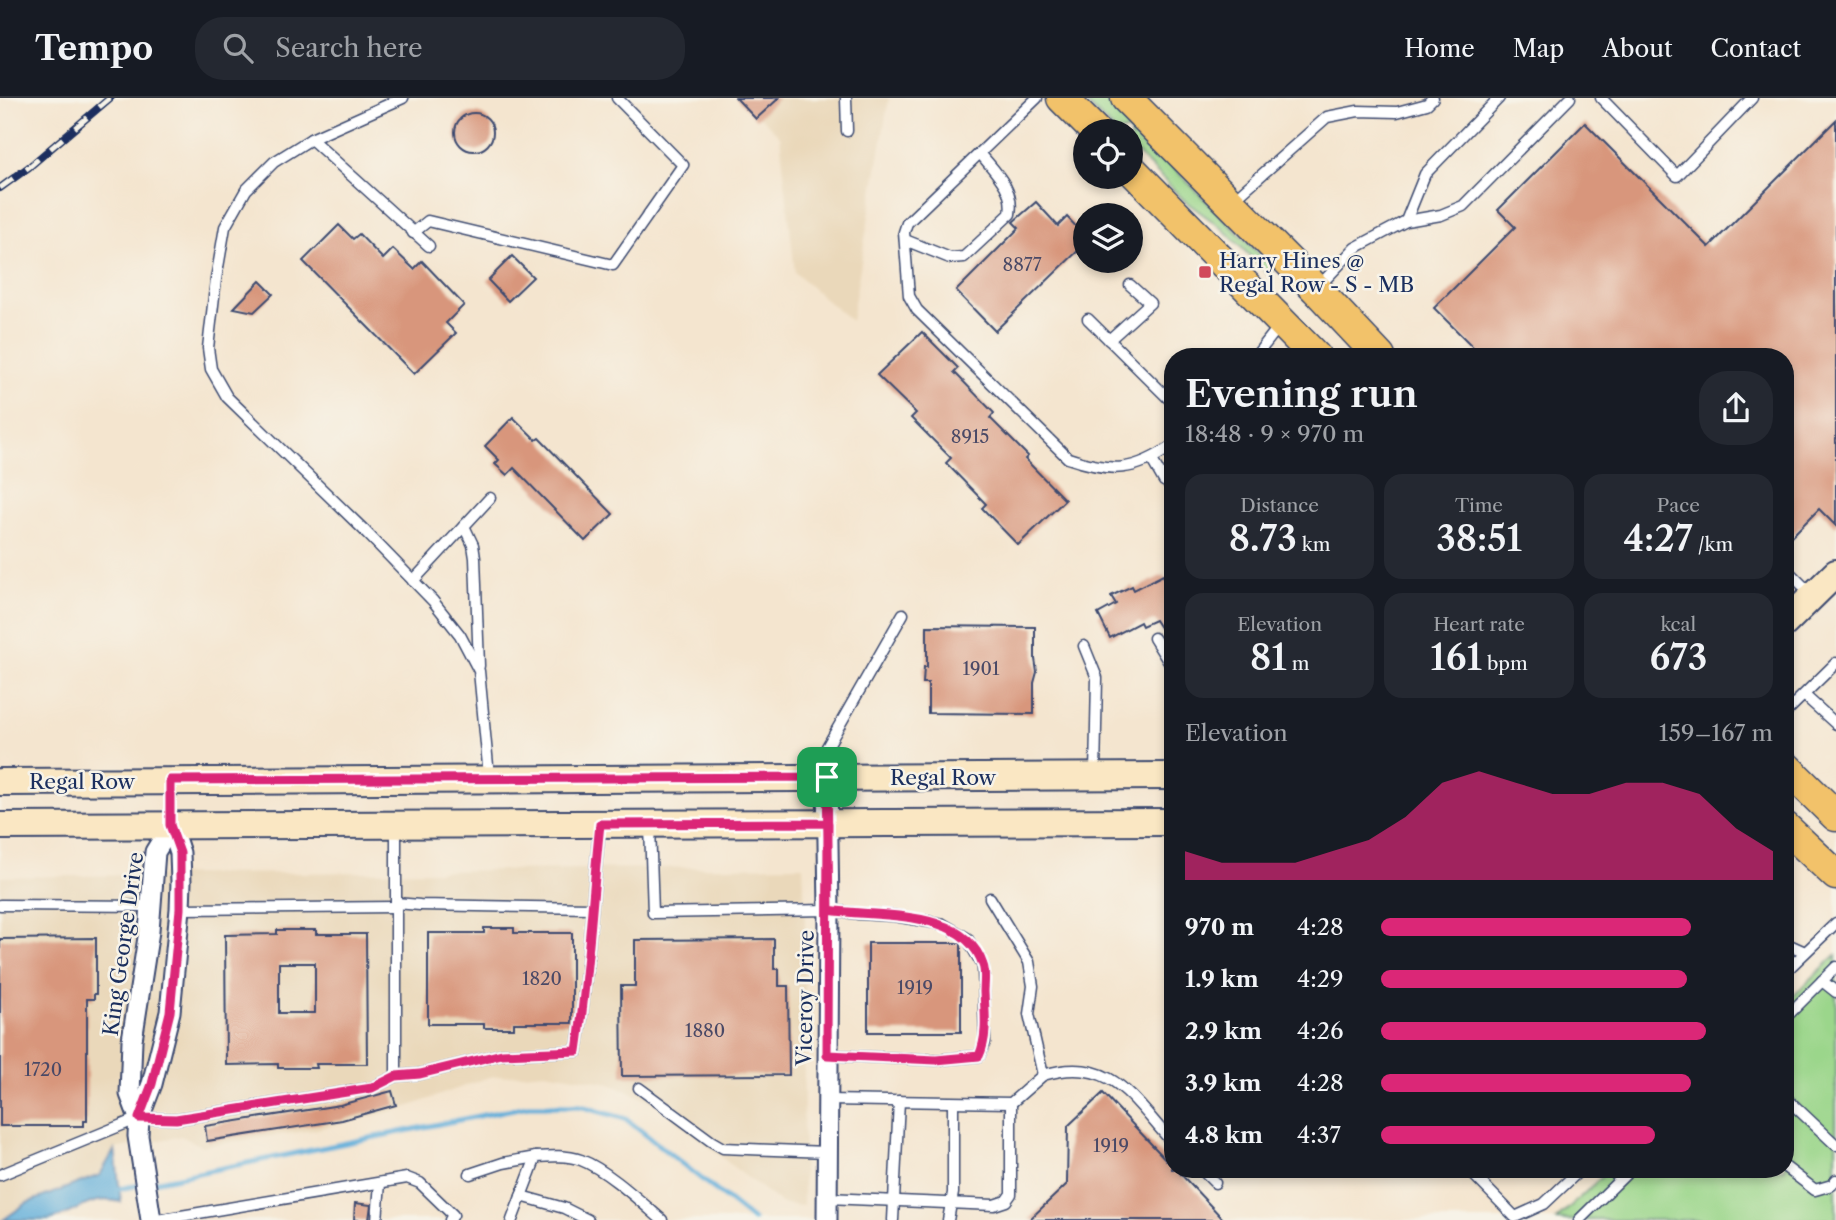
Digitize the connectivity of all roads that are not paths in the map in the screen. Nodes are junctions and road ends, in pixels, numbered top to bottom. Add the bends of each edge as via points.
1 (402, 98) edge
2 (617, 98) edge
3 (846, 98) edge
4 (1037, 98) edge
5 (1062, 98) edge
6 (1126, 98) edge
7 (1433, 98) edge
8 (1499, 98) edge
9 (1570, 98) edge
10 (1601, 98) edge
11 (1752, 98) edge
12 (1083, 119) edge
13 (847, 131) dead end
14 (311, 139) junction
15 (980, 153) junction
16 (1143, 181) edge
17 (1230, 203) junction
18 (1406, 221) junction
19 (413, 233) junction
20 (905, 240) junction
21 (429, 246) dead end
22 (1130, 285) dead end
23 (1316, 289) junction
24 (1088, 319) dead end
25 (1282, 322) junction
26 (1110, 340) junction
27 (1262, 348) edge
28 (1307, 348) edge
29 (1372, 348) edge
30 (1164, 394) edge
31 (1164, 452) edge
32 (1152, 460) junction
33 (1164, 481) edge
34 (490, 498) dead end
35 (464, 526) junction
36 (1836, 573) edge
37 (1794, 577) edge
38 (413, 581) junction
39 (1813, 596) junction
40 (904, 614) dead end
41 (1794, 614) edge
42 (1154, 638) dead end
43 (1084, 646) dead end
44 (1164, 654) edge
45 (1836, 663) edge
46 (480, 671) junction
47 (1804, 695) junction
48 (1794, 704) edge
49 (1836, 724) edge
50 (1794, 774) edge
51 (1095, 776) junction
52 (1164, 776) edge
53 (827, 777) junction
54 (489, 779) junction
55 (170, 780) junction
56 (0, 782) edge
57 (1831, 807) edge
58 (1094, 822) junction
59 (1164, 822) edge
60 (650, 823) junction
61 (828, 823) junction
62 (490, 824) junction
63 (600, 824) junction
64 (170, 825) junction
65 (396, 825) junction
66 (0, 826) edge
67 (1794, 835) edge
68 (1836, 875) edge
69 (990, 898) dead end
70 (0, 905) edge
71 (396, 905) junction
72 (151, 906) junction
73 (591, 908) junction
74 (180, 909) junction
75 (829, 910) junction
76 (1836, 923) edge
77 (1794, 947) edge
78 (1805, 952) junction
79 (1794, 963) edge
80 (1836, 967) edge
81 (1822, 981) junction
82 (1836, 992) edge
83 (1794, 1009) edge
84 (827, 1055) junction
85 (1043, 1075) junction
86 (396, 1076) junction
87 (639, 1087) dead end
88 (827, 1100) junction
89 (899, 1101) junction
90 (953, 1102) junction
91 (1011, 1103) junction
92 (1794, 1106) edge
93 (139, 1127) junction
94 (1164, 1133) edge
95 (1836, 1146) edge
96 (827, 1152) junction
97 (536, 1157) junction
98 (470, 1174) dead end
99 (1794, 1174) edge
100 (0, 1175) edge
101 (1210, 1178) edge
102 (1477, 1178) edge
103 (1571, 1178) edge
104 (1622, 1178) edge
105 (1836, 1180) edge
106 (380, 1183) junction
107 (1215, 1183) dead end
108 (521, 1196) junction
109 (827, 1198) junction
110 (894, 1200) junction
111 (1597, 1202) junction
112 (951, 1204) junction
113 (153, 1215) edge
114 (377, 1220) edge
115 (450, 1220) edge
116 (512, 1220) edge
117 (588, 1220) edge
118 (662, 1220) edge
119 (827, 1220) edge
120 (893, 1220) edge
121 (948, 1220) edge
122 (1579, 1220) edge
123 (1587, 1220) edge

1 - 14 lane
2 - 19 lane via 683,165 613,265 428,221
3 - 13 lane
4 - 15 lane
5 - 12 main road
6 - 17 main road
7 - 17 lane via 1397,112 1358,111 1327,117
8 - 18 lane via 1425,174
9 - 18 lane via 1462,206
10 - 11 lane via 1677,176
14 - 19 lane
14 - 38 lane via 274,162 246,190 226,227 208,348 211,369 227,397
15 - 20 lane via 907,223
15 - 20 lane via 1006,185 1010,214 964,257 950,258
16 - 25 main road
17 - 23 main road
18 - 23 lane via 1355,248
19 - 21 lane
20 - 32 lane via 909,296 917,310 1068,458 1096,467 1124,468
22 - 26 lane via 1150,303
23 - 25 main road
23 - 29 main road
24 - 26 lane
25 - 27 lane
25 - 28 main road
26 - 30 lane
31 - 32 lane
32 - 33 lane
34 - 35 lane
35 - 38 lane
35 - 46 lane via 475,558
36 - 39 main road
37 - 39 lane
38 - 46 lane via 460,635
39 - 41 main road
40 - 53 lane via 827,747
42 - 44 lane
43 - 51 lane via 1097,678
45 - 47 lane
46 - 54 lane
47 - 48 lane
47 - 49 lane
50 - 57 main road
51 - 52 main road, Regal Row
51 - 53 main road, Regal Row
51 - 58 main road
53 - 54 main road, Regal Row
53 - 61 street, Viceroy Drive
54 - 55 main road, Regal Row
54 - 62 main road
55 - 56 main road, Regal Row
55 - 64 main road
58 - 59 main road
58 - 61 main road
60 - 61 main road
60 - 63 main road
60 - 75 lane via 653,913
61 - 75 street, Viceroy Drive
62 - 63 main road
62 - 65 main road
63 - 73 lane
64 - 65 main road
64 - 66 main road
64 - 72 street, King George Drive via 155,852
64 - 74 street, King George Drive via 180,853
65 - 71 lane
67 - 68 main road
69 - 85 lane via 1029,962 1029,1014
70 - 72 lane
71 - 73 lane
71 - 74 lane
71 - 86 lane
72 - 93 street, King George Drive via 132,1040 130,1094
73 - 86 lane via 577,1051 502,1054
74 - 93 street, King George Drive via 170,1012
75 - 84 street, Viceroy Drive
75 - 84 lane via 943,924 967,938 984,965 985,1042 979,1056 936,1060
76 - 78 lane
77 - 78 lane
78 - 79 lane
80 - 81 lane
81 - 82 lane
81 - 83 lane
84 - 88 street, Viceroy Drive
85 - 91 lane
85 - 94 lane via 1067,1068 1117,1081
86 - 93 lane via 372,1088
87 - 96 lane via 723,1148
88 - 89 lane
88 - 96 street, Viceroy Drive
89 - 90 lane
89 - 110 lane
90 - 91 lane
90 - 112 lane
91 - 112 lane via 1011,1194 994,1205
92 - 95 lane
93 - 100 lane
93 - 113 street, King George Drive
96 - 109 street, Viceroy Drive
97 - 98 lane
97 - 108 lane
97 - 118 lane via 581,1160 624,1187
99 - 105 lane via 1815,1190
101 - 107 lane
102 - 103 lane via 1515,1217 1544,1204
104 - 111 lane
106 - 113 lane
106 - 114 lane
106 - 115 lane via 407,1178 420,1183 453,1215
108 - 116 lane
108 - 117 lane
109 - 110 lane
109 - 119 street, Viceroy Drive
110 - 112 lane
110 - 120 lane
111 - 122 lane
111 - 123 lane
112 - 121 lane

